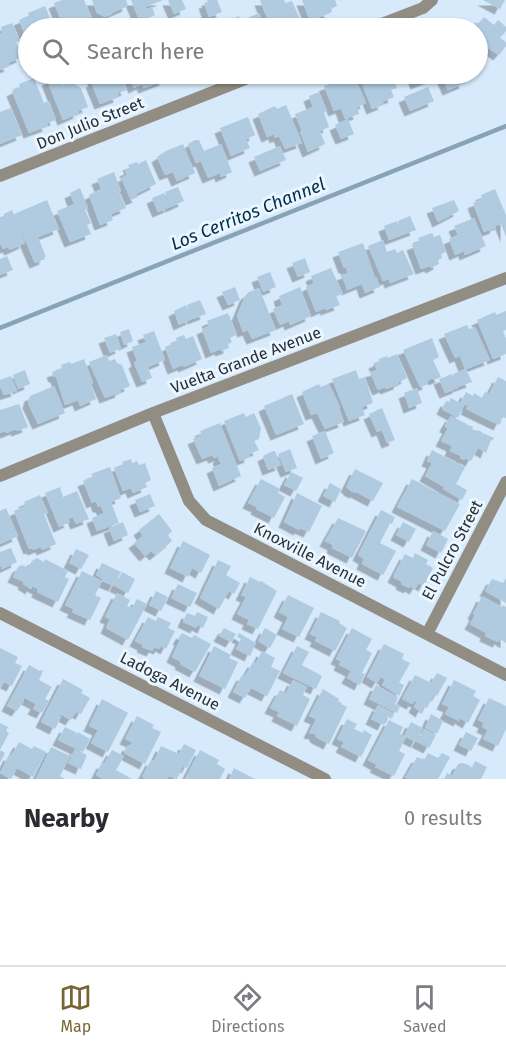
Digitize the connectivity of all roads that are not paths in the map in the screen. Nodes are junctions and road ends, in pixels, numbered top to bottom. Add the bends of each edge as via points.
1 (432, 0) edge
2 (397, 18) edge
3 (233, 84) edge
4 (0, 176) edge
5 (506, 278) edge
6 (153, 413) junction
7 (0, 476) edge
8 (506, 482) edge
9 (0, 613) edge
10 (427, 634) junction
11 (506, 675) edge
12 (325, 779) edge

1 - 2 street
3 - 4 street, Don Julio Street
5 - 6 street, Vuelta Grande Avenue
6 - 7 street, Vuelta Grande Avenue
6 - 10 street, Knoxville Avenue via 189,501 206,520
8 - 10 street, El Pulcro Street
9 - 12 street, Ladoga Avenue
10 - 11 street, Knoxville Avenue

